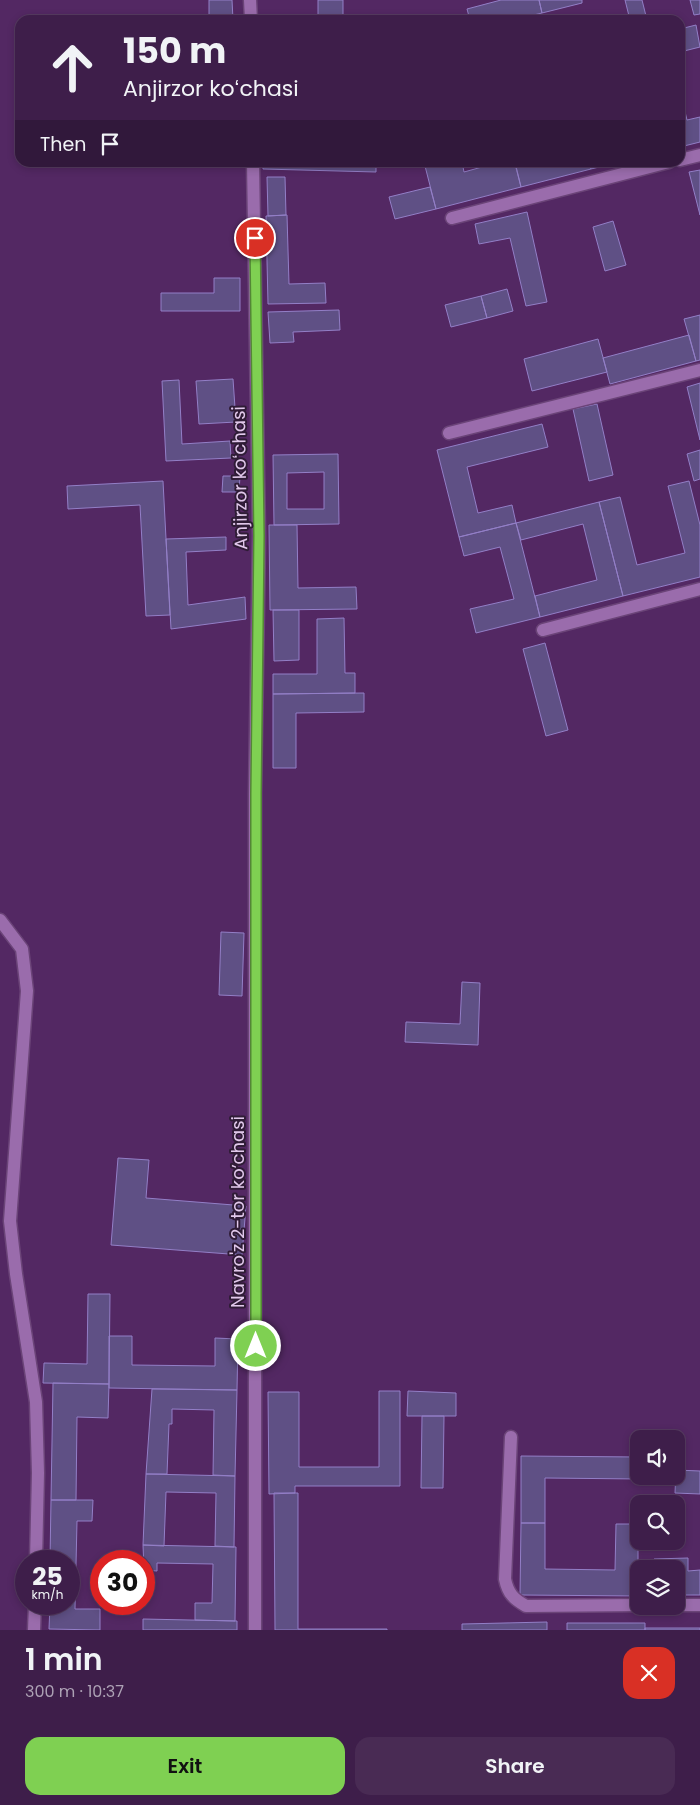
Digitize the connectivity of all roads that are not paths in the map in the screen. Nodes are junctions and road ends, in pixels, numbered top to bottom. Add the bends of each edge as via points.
1 (250, 0) edge
2 (251, 15) edge
3 (700, 155) edge
4 (685, 159) edge
5 (253, 167) edge
6 (650, 167) edge
7 (452, 218) dead end
8 (700, 370) edge
9 (449, 433) dead end
10 (700, 589) edge
11 (543, 630) dead end
12 (0, 920) edge
13 (511, 1437) dead end
14 (36, 1550) edge
15 (630, 1606) edge
16 (685, 1606) edge
17 (700, 1606) edge
18 (35, 1615) edge
19 (34, 1630) edge
20 (255, 1630) edge

1 - 2 street
3 - 4 street
5 - 20 street, Anjirzor koʻchasi via 259,536
6 - 7 street
8 - 9 street
10 - 11 street
12 - 14 street via 22,949 27,991 10,1221 36,1402
13 - 15 street via 504,1580 508,1591 526,1606
16 - 17 street
18 - 19 street

